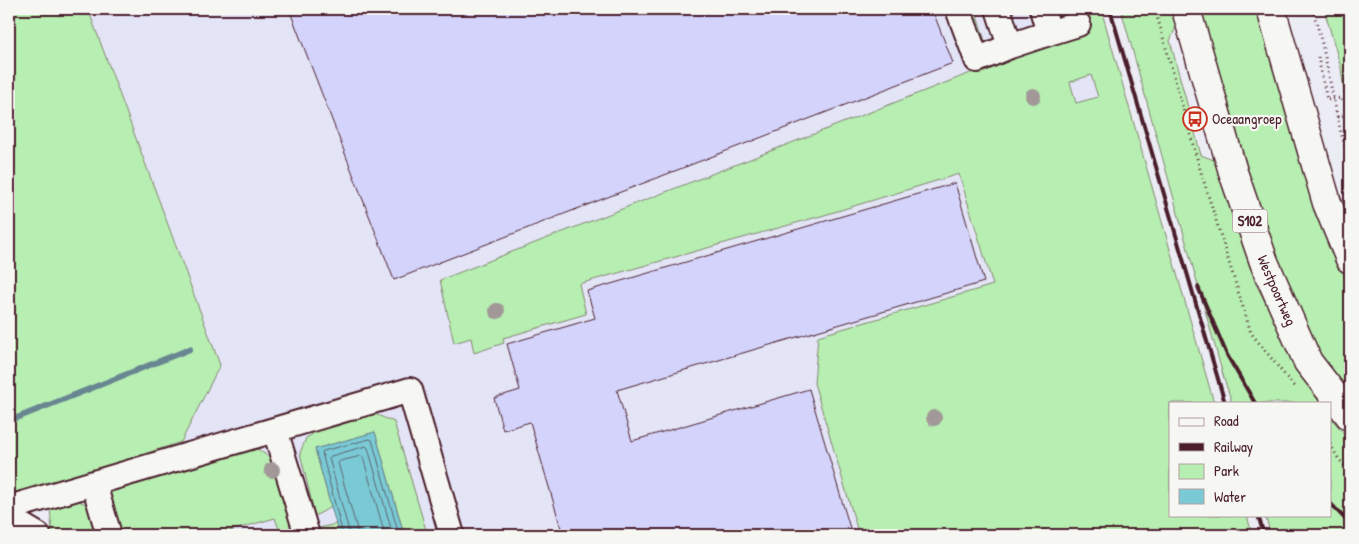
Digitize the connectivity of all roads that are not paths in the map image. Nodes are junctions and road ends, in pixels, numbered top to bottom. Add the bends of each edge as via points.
1 (958, 9) edge
2 (998, 9) edge
3 (1042, 9) edge
4 (1186, 9) edge
5 (1271, 9) edge
6 (1078, 24) dead end
7 (1049, 33) junction
8 (1010, 46) junction
9 (1350, 259) edge
10 (1350, 416) edge
11 (275, 430) junction
12 (94, 484) junction
13 (9, 508) edge
14 (9, 518) edge
15 (38, 535) edge
16 (109, 535) edge
17 (307, 535) edge
18 (452, 535) edge

1 - 8 street via 977,60
2 - 8 street
3 - 7 street
4 - 10 main road, Westpoortweg / S102 via 1264,262 1308,362
5 - 9 main road via 1327,203
6 - 7 street
7 - 8 street
11 - 12 street
11 - 17 street
11 - 18 street via 410,390
12 - 13 street
12 - 16 street
14 - 15 street

